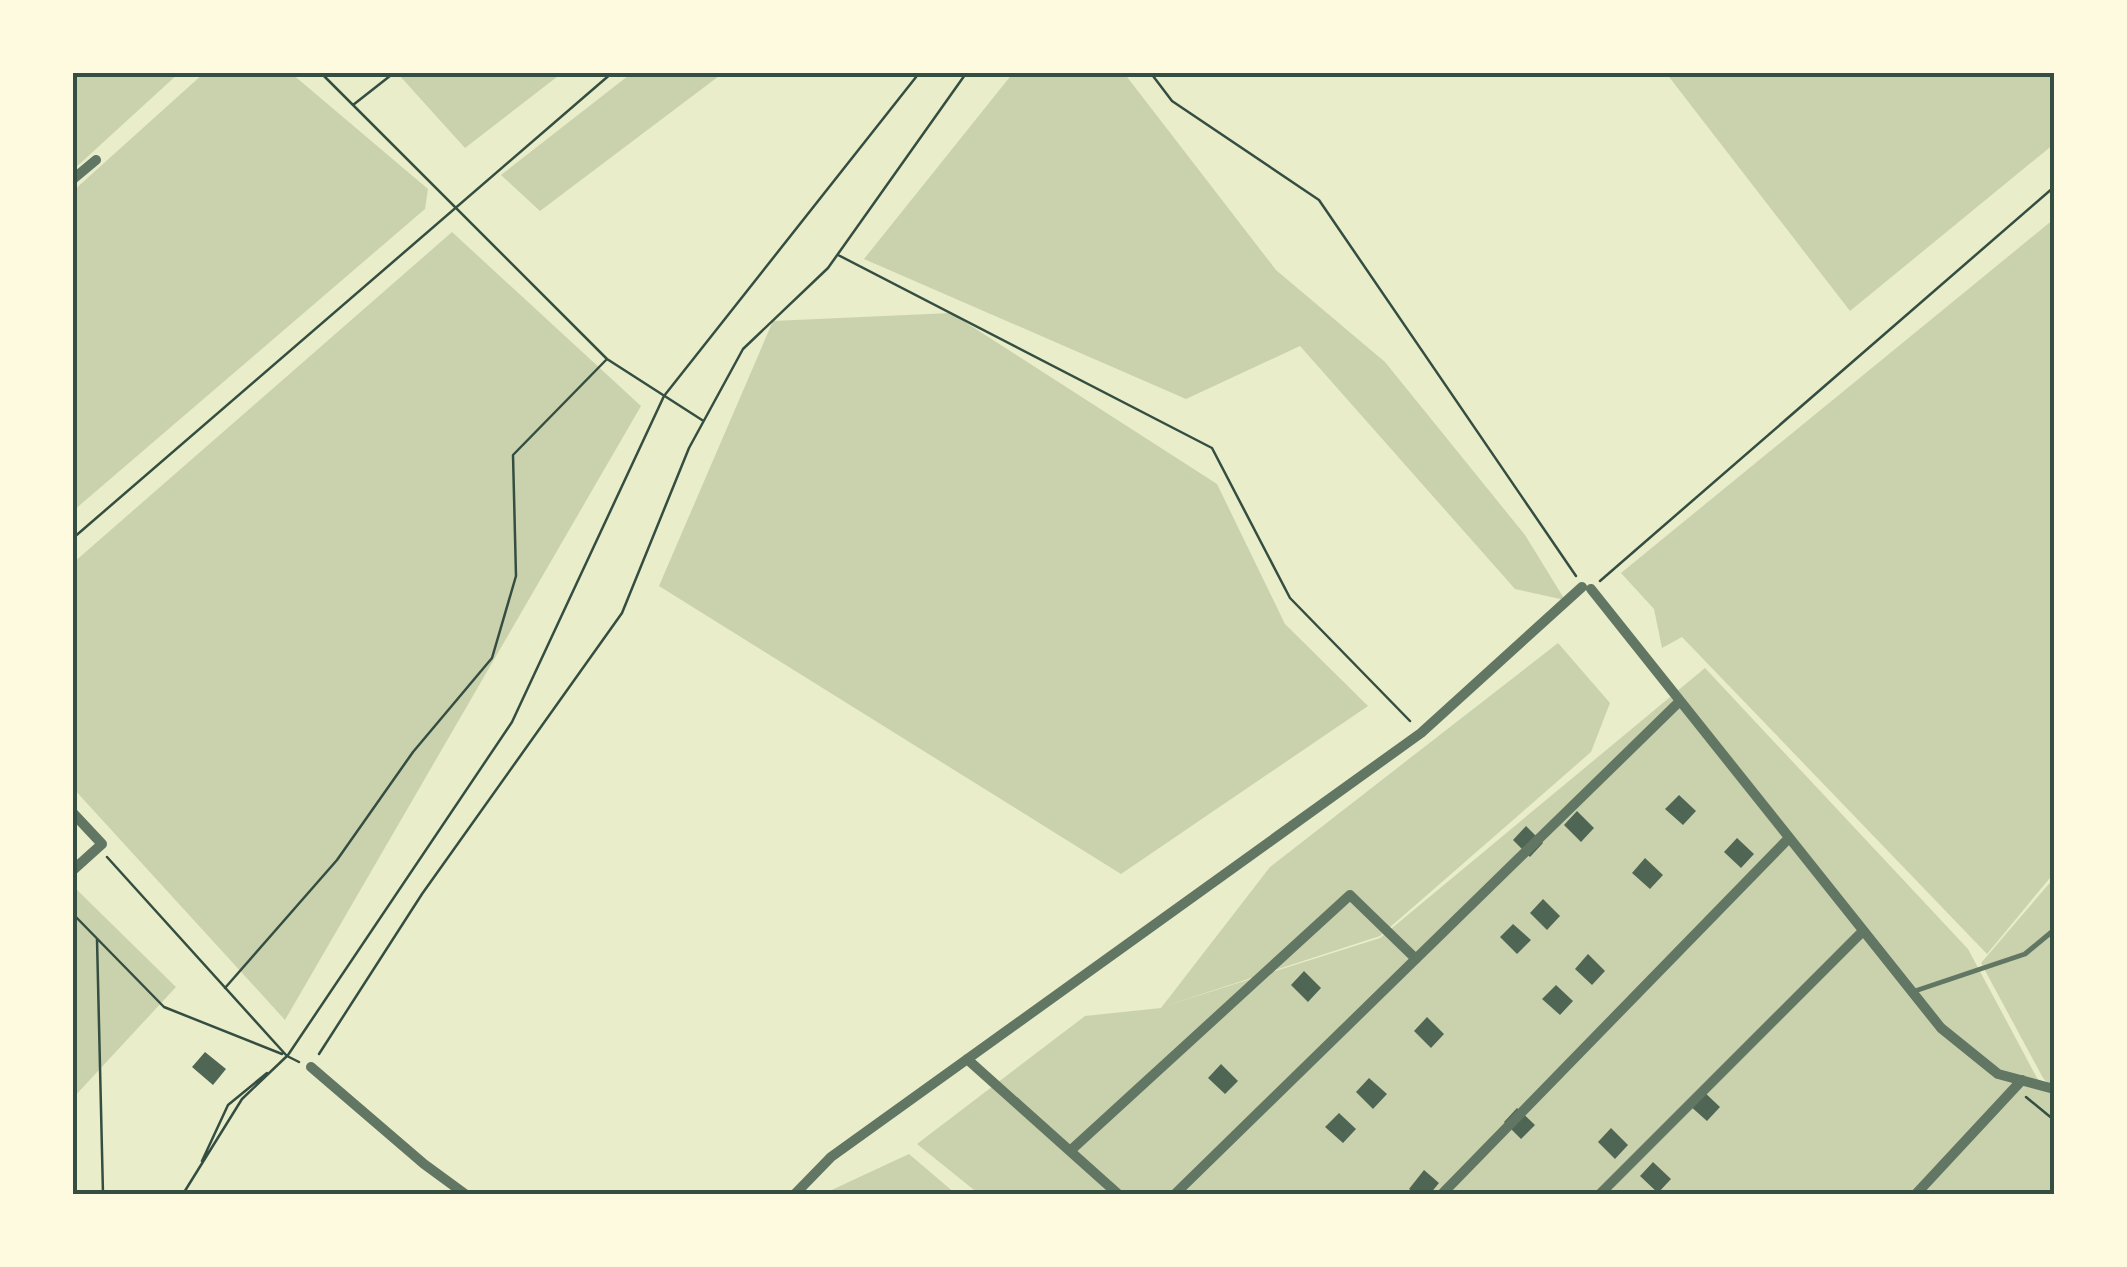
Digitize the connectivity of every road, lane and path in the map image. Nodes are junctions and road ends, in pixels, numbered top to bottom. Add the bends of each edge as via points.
1 (320, 72) edge
2 (395, 72) edge
3 (613, 72) edge
4 (920, 72) edge
5 (967, 72) edge
6 (1150, 72) edge
7 (353, 105) junction
8 (96, 160) dead end
9 (72, 180) edge
10 (2054, 188) edge
11 (454, 206) junction
12 (838, 255) junction
13 (607, 360) junction
14 (664, 396) junction
15 (704, 421) junction
16 (72, 539) edge
17 (1587, 588) junction
18 (1680, 702) junction
19 (1421, 733) junction
20 (72, 812) edge
21 (1789, 838) junction
22 (98, 848) dead end
23 (72, 871) edge
24 (72, 913) edge
25 (2054, 930) edge
26 (1863, 931) junction
27 (97, 938) junction
28 (1416, 959) junction
29 (225, 988) junction
30 (1912, 992) junction
31 (287, 1056) junction
32 (967, 1059) junction
33 (311, 1067) junction
34 (2022, 1080) junction
35 (2054, 1089) edge
36 (1070, 1151) junction
37 (103, 1194) edge
38 (183, 1194) edge
39 (465, 1194) edge
40 (795, 1194) edge
41 (1118, 1194) edge
42 (1175, 1194) edge
43 (1442, 1194) edge
44 (1600, 1194) edge
45 (1916, 1194) edge

1 - 7 path
2 - 7 path
3 - 11 path
4 - 14 path
5 - 12 path
6 - 17 path via 1172,100 1319,200
7 - 11 path
8 - 9 street
10 - 17 path
11 - 13 path
11 - 16 path
12 - 15 path via 744,348
12 - 19 path via 1212,448 1290,598
13 - 14 path
13 - 29 path via 513,454 516,576 492,658 413,752 337,860
14 - 15 path
14 - 31 path via 512,722
15 - 33 path via 622,613 422,894
17 - 18 street
17 - 19 street
18 - 21 street
18 - 28 street
19 - 32 street
20 - 23 street via 102,844
21 - 26 street
21 - 43 street
22 - 29 path
24 - 27 path
25 - 30 lane via 2025,954
26 - 30 street
26 - 44 street
27 - 31 path via 164,1007
27 - 37 path
28 - 36 street via 1350,895
28 - 42 street
29 - 31 path
30 - 34 street via 1941,1028 1998,1074
31 - 33 path
31 - 38 path via 242,1099
31 - 38 path via 228,1105
32 - 36 street
32 - 40 street via 830,1157
33 - 39 street
34 - 35 street
34 - 45 street
36 - 41 street

